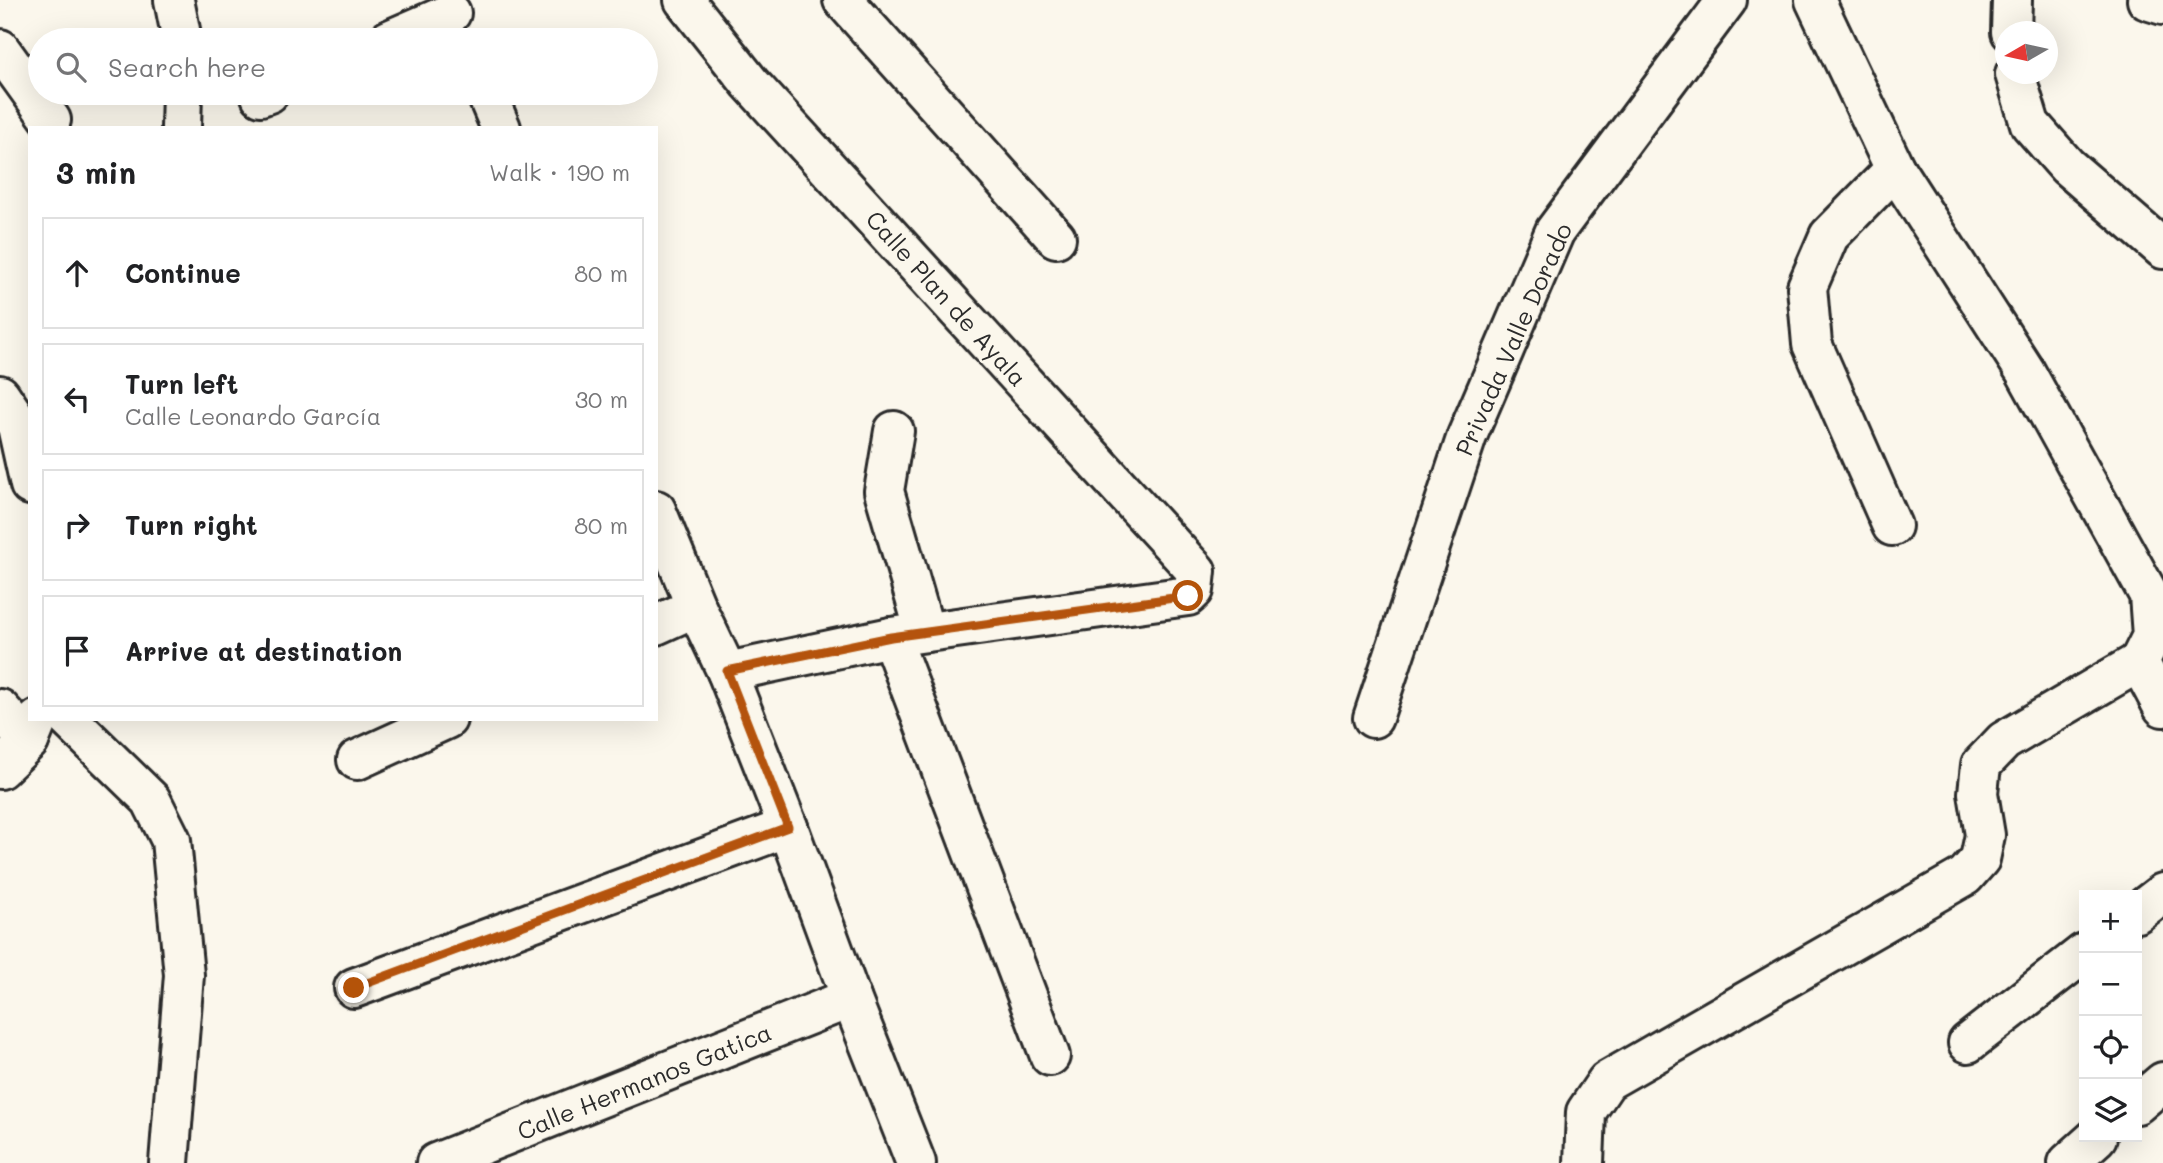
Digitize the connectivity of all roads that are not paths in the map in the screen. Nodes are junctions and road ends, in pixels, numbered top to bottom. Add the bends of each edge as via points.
1 (174, 0) edge
2 (684, 0) edge
3 (843, 0) edge
4 (1727, 0) edge
5 (1815, 0) edge
6 (2012, 0) edge
7 (2147, 0) edge
8 (2163, 5) edge
9 (453, 18) edge
10 (2011, 21) edge
11 (180, 28) edge
12 (424, 28) edge
13 (0, 49) edge
14 (2018, 84) edge
15 (28, 88) edge
16 (40, 105) edge
17 (182, 105) edge
18 (491, 105) edge
19 (51, 120) dead end
20 (181, 126) edge
21 (500, 126) edge
22 (1895, 169) junction
23 (1056, 238) dead end
24 (2163, 248) edge
25 (0, 394) edge
26 (894, 431) dead end
27 (28, 470) edge
28 (658, 515) edge
29 (1892, 526) dead end
30 (696, 607) junction
31 (658, 624) edge
32 (908, 635) junction
33 (2139, 662) junction
34 (727, 671) junction
35 (2163, 707) edge
36 (0, 709) edge
37 (1373, 718) dead end
38 (70, 721) edge
39 (443, 721) edge
40 (34, 730) edge
41 (357, 760) dead end
42 (0, 769) edge
43 (788, 827) junction
44 (2163, 892) edge
45 (2142, 909) edge
46 (2079, 957) edge
47 (354, 988) dead end
48 (851, 998) junction
49 (1968, 1043) dead end
50 (1050, 1056) dead end
51 (2163, 1082) edge
52 (2142, 1100) edge
53 (2091, 1142) edge
54 (169, 1163) edge
55 (436, 1163) edge
56 (916, 1163) edge
57 (1584, 1163) edge
58 (2068, 1163) edge

1 - 11 street
2 - 32 street, Calle Plan de Ayala via 750,83 1196,571 1194,590 1188,596
3 - 23 street
4 - 37 street, Privada Valle Dorado via 1555,231 1467,436
5 - 22 street
6 - 10 street
7 - 8 street
9 - 12 street
13 - 15 street
14 - 24 street via 2030,124 2067,166
16 - 19 street
17 - 20 street
18 - 21 street
22 - 29 street via 1829,236 1807,287 1812,344
22 - 33 street via 2025,370 2149,595 2152,636
25 - 27 street via 15,417
26 - 32 street via 884,491
28 - 30 street
30 - 31 street
30 - 34 street
32 - 34 street
32 - 50 street
33 - 35 street
33 - 57 street via 2004,741 1981,765 1978,793 1985,835 1980,859 1965,876 1607,1081 1586,1112
34 - 43 street
36 - 40 street
38 - 54 street via 151,800 171,840 184,975
39 - 41 street
40 - 42 street
43 - 47 street
43 - 48 street
44 - 45 street
46 - 49 street
48 - 55 street, Calle Hermanos Gatica
48 - 56 street
51 - 52 street
53 - 58 street

